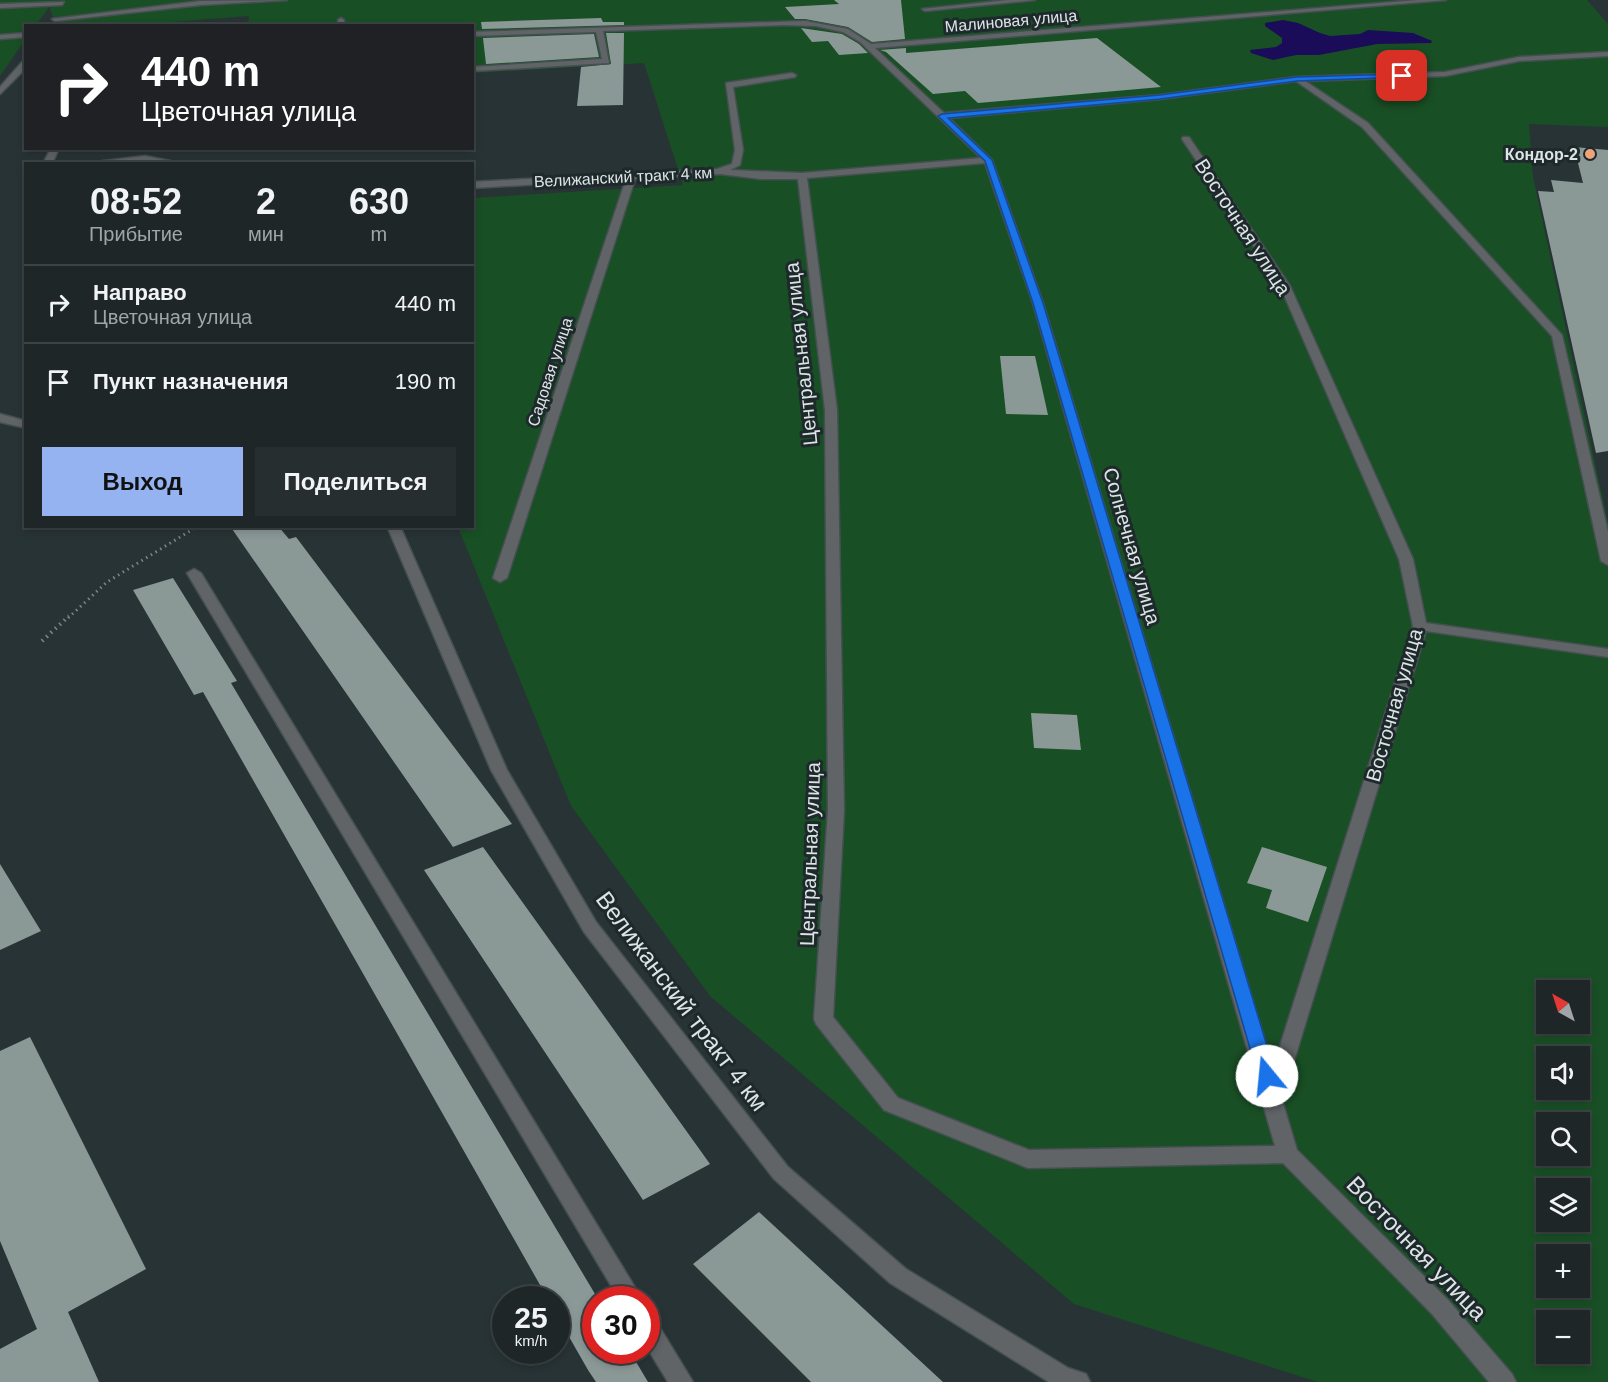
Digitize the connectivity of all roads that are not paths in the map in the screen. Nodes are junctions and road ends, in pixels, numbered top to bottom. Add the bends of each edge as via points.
1 (284, 0) edge
2 (1032, 0) edge
3 (1443, 0) edge
4 (63, 2) edge
5 (0, 6) edge
6 (925, 9) dead end
7 (55, 19) junction
8 (51, 24) edge
9 (599, 29) junction
10 (474, 34) edge
11 (24, 35) edge
12 (0, 37) edge
13 (868, 46) junction
14 (1608, 54) edge
15 (24, 65) edge
16 (474, 69) edge
17 (792, 75) dead end
18 (1297, 79) junction
19 (0, 92) edge
20 (942, 116) junction
21 (1186, 139) dead end
22 (147, 150) edge
23 (145, 159) junction
24 (988, 160) junction
25 (108, 162) edge
26 (167, 162) edge
27 (718, 172) junction
28 (632, 176) junction
29 (802, 176) junction
30 (474, 185) edge
31 (0, 418) edge
32 (24, 424) edge
33 (394, 528) edge
34 (1608, 561) edge
35 (194, 573) dead end
36 (500, 578) dead end
37 (1420, 626) junction
38 (1608, 653) edge
39 (1273, 1098) junction
40 (1288, 1154) junction
41 (623, 1286) edge
42 (660, 1348) edge
43 (681, 1382) edge
44 (1078, 1382) edge
45 (1504, 1382) edge

1 - 7 street via 201,3
2 - 6 street
3 - 13 street, Малиновая улица
4 - 5 street
4 - 7 street
7 - 8 street
9 - 10 street, Солнечная улица
9 - 13 street, Солнечная улица via 824,25 853,33
9 - 16 street via 606,61
11 - 12 street
13 - 20 street, Солнечная улица
14 - 18 street via 1519,59 1444,74
15 - 19 street
17 - 27 street, Велижанский тракт 4 км via 729,85 739,150 736,165
18 - 20 street via 1160,97
18 - 34 street via 1365,125 1557,335
20 - 24 street, Солнечная улица
21 - 37 street, Восточная улица via 1285,286 1406,559
22 - 23 street
23 - 25 street
23 - 26 street
24 - 29 street
24 - 39 street, Солнечная улица via 1038,303
27 - 28 street, Велижанский тракт 4 км
27 - 29 street
28 - 30 street, Велижанский тракт 4 км
28 - 36 street, Садовая улица
29 - 40 street, Центральная улица via 831,410 836,810 824,1019 891,1104 1028,1159
31 - 32 street
33 - 44 street, Велижанский тракт 4 км via 499,770 590,927 781,1173 898,1276 1062,1377
35 - 41 street
37 - 38 street
37 - 39 street, Восточная улица
39 - 40 street, Солнечная улица
40 - 45 street, Восточная улица via 1440,1307
42 - 43 street

